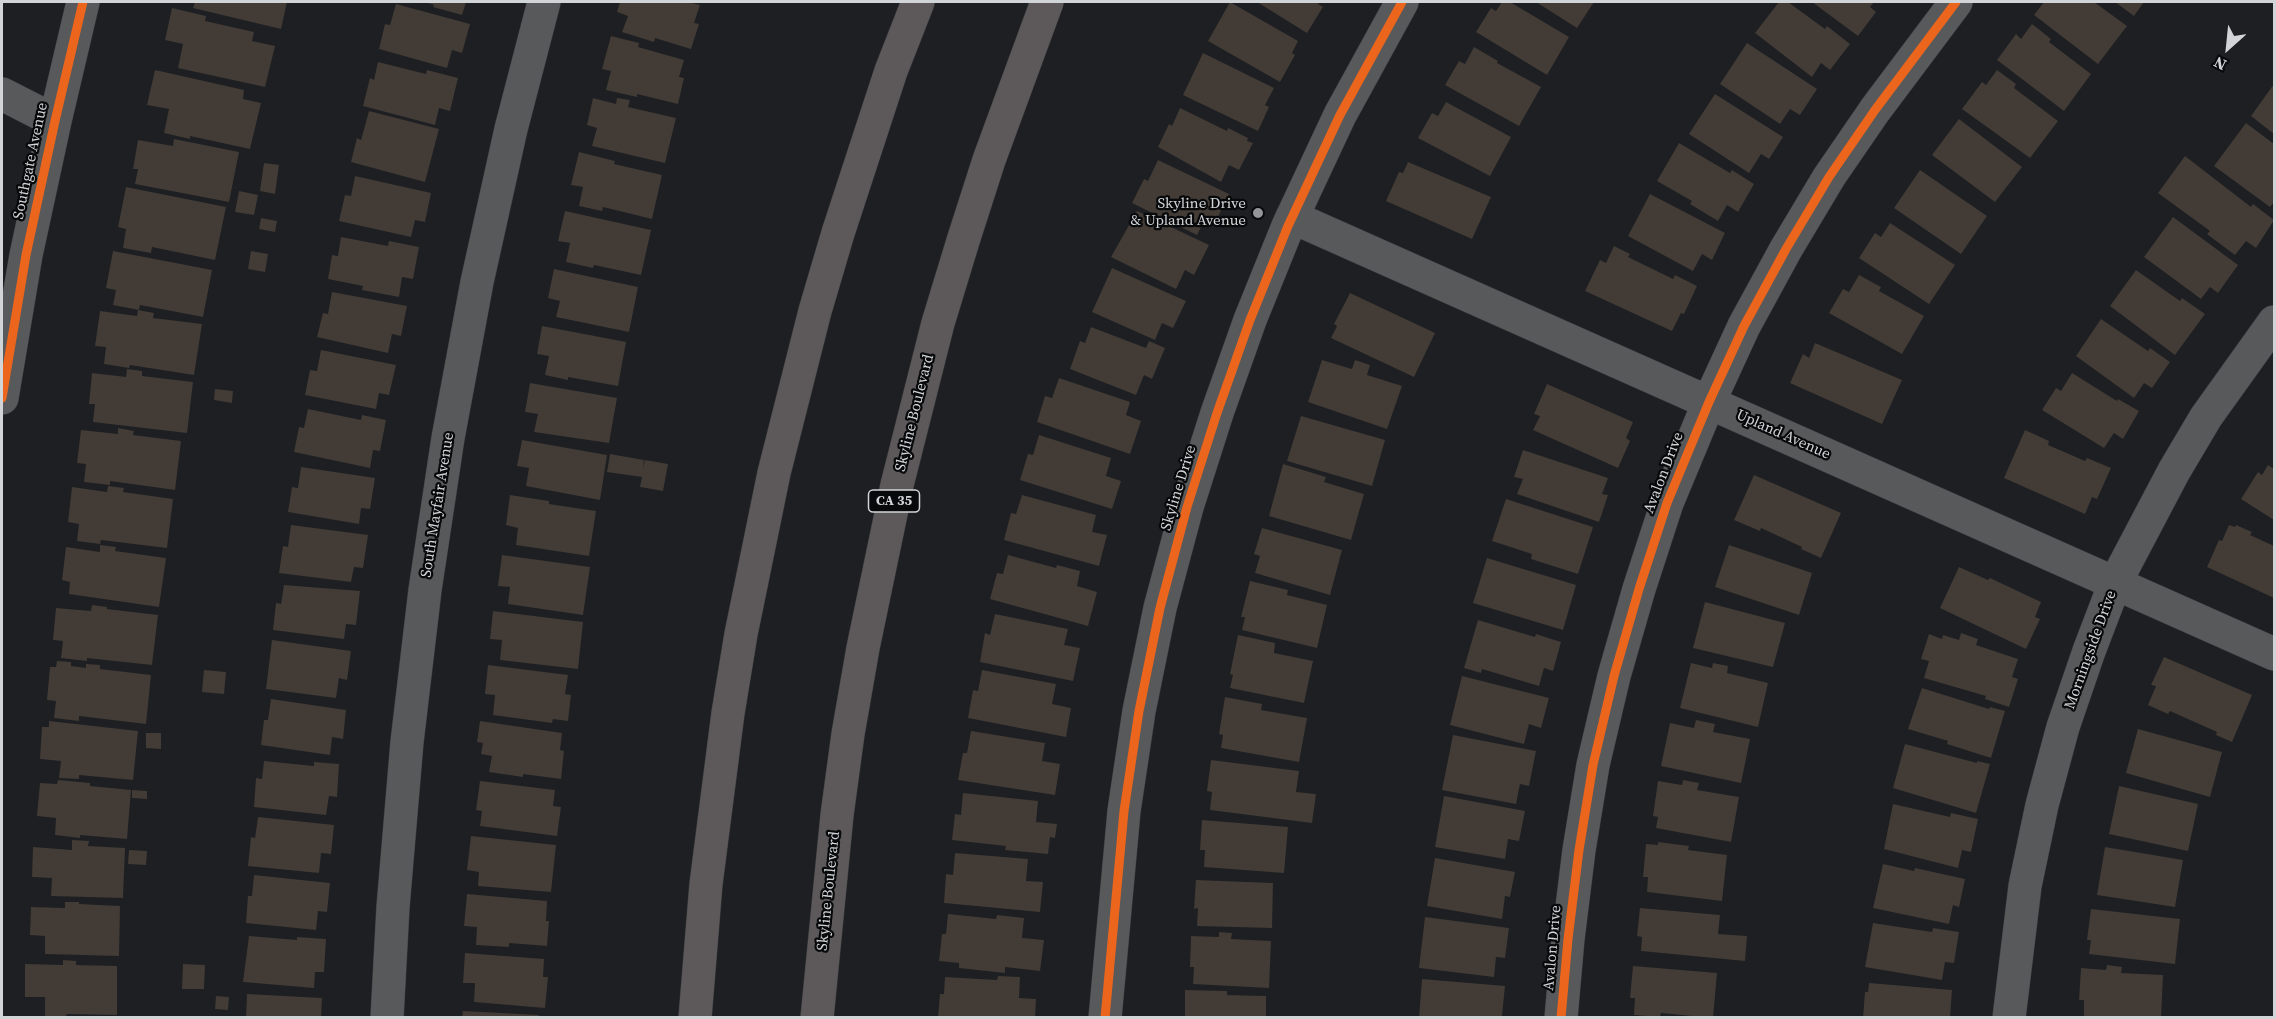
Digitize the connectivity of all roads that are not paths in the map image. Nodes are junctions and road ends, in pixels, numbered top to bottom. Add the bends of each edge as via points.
1 (83, 2) edge
2 (544, 2) edge
3 (918, 2) edge
4 (1047, 2) edge
5 (1402, 2) edge
6 (1956, 2) edge
7 (2, 94) edge
8 (55, 121) junction
9 (1292, 217) junction
10 (2274, 322) edge
11 (2, 398) edge
12 (1708, 402) junction
13 (2115, 583) junction
14 (2274, 654) edge
15 (387, 1017) edge
16 (694, 1017) edge
17 (817, 1017) edge
18 (1105, 1017) edge
19 (1561, 1017) edge
20 (2009, 1017) edge

1 - 8 street, Southgate Avenue
2 - 15 street, South Mayfair Avenue via 481,260 448,438 407,742
3 - 16 main road via 835,244 774,473 728,713
4 - 17 main road, Skyline Boulevard / CA 35 via 963,241 897,484 848,734
5 - 9 street, Skyline Drive via 1340,115
6 - 12 street, Avalon Drive via 1829,177 1744,326
7 - 8 street
8 - 11 street, Southgate Avenue via 26,255
9 - 12 street, Upland Avenue
9 - 18 street, Skyline Drive via 1217,413 1160,608 1124,811
10 - 13 street, Morningside Drive via 2206,417
12 - 13 street, Upland Avenue
12 - 19 street, Avalon Drive via 1667,502 1614,676 1593,765 1579,850
13 - 14 street, Upland Avenue
13 - 20 street, Morningside Drive via 2063,727 2042,805 2025,886

